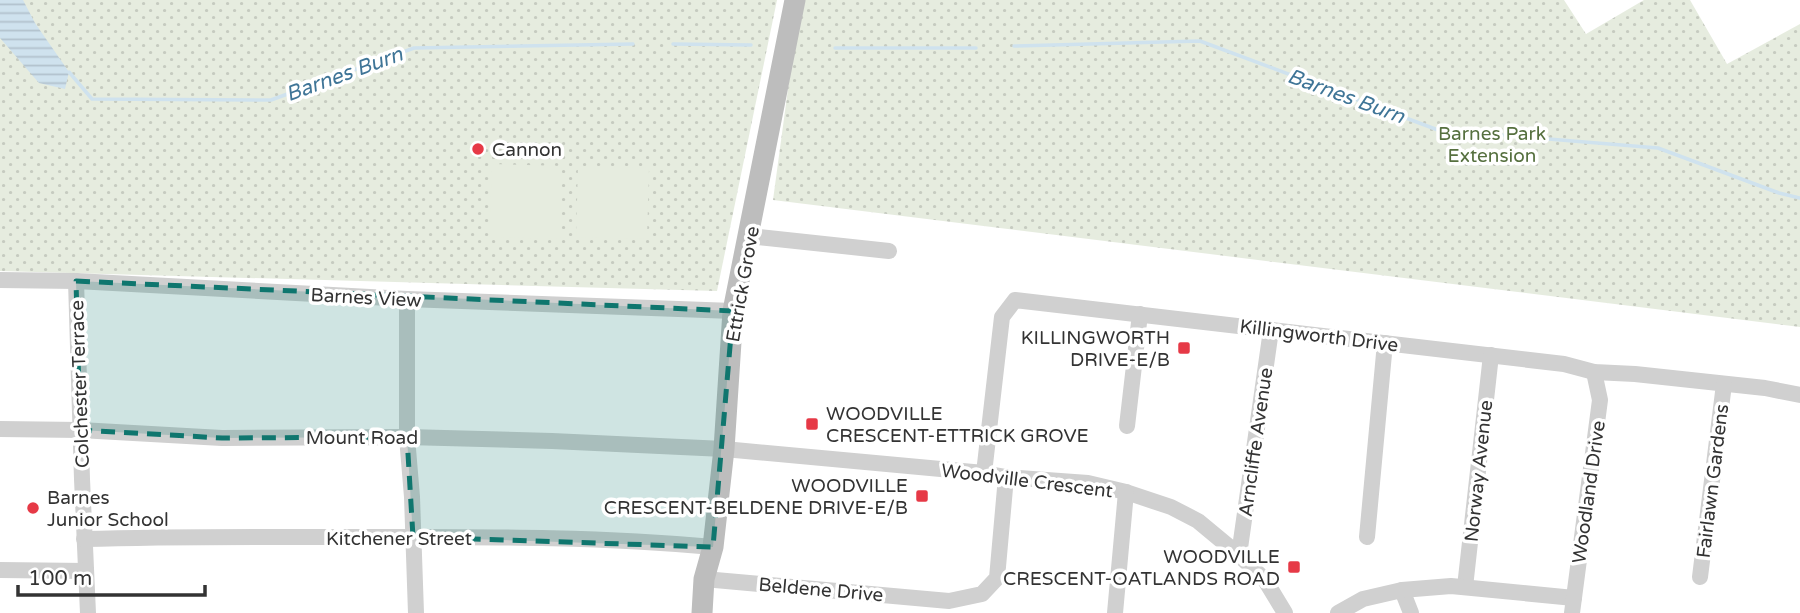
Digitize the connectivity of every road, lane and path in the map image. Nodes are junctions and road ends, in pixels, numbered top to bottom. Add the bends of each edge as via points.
1 (795, 0) edge
2 (749, 236) junction
3 (889, 251) dead end
4 (0, 280) edge
5 (76, 281) junction
6 (407, 299) junction
7 (733, 311) junction
8 (1140, 314) junction
9 (1271, 330) junction
10 (1385, 343) junction
11 (1491, 355) junction
12 (1594, 372) junction
13 (1724, 384) junction
14 (1800, 395) edge
15 (1127, 426) dead end
16 (0, 429) edge
17 (80, 430) junction
18 (407, 437) junction
19 (724, 449) junction
20 (984, 473) junction
21 (1006, 477) junction
22 (1126, 492) junction
23 (413, 537) junction
24 (1367, 537) dead end
25 (84, 540) junction
26 (713, 547) junction
27 (1239, 555) junction
28 (0, 570) edge
29 (86, 571) junction
30 (1700, 577) dead end
31 (704, 579) junction
32 (1465, 587) junction
33 (1402, 590) junction
34 (1573, 605) edge
35 (88, 613) edge
36 (416, 613) edge
37 (702, 613) edge
38 (1115, 613) edge
39 (1285, 613) edge
40 (1338, 613) edge
41 (1411, 613) edge

1 - 2 street, Ettrick Grove
2 - 3 street
2 - 7 street, Ettrick Grove
4 - 5 street, Barnes View
5 - 6 street, Barnes View
5 - 17 street, Colchester Terrace
6 - 7 street, Barnes View
6 - 18 street
7 - 19 street, Ettrick Grove
8 - 9 street, Killingworth Drive
8 - 15 street
8 - 20 street, Killingworth Drive via 1015,300 1002,317
9 - 10 street, Killingworth Drive
9 - 27 street, Arncliffe Avenue
10 - 11 street, Killingworth Drive
10 - 24 street
11 - 12 street, Killingworth Drive
11 - 32 street, Norway Avenue
12 - 13 street, Killingworth Drive
12 - 34 street, Woodland Drive via 1600,400
13 - 14 street, Killingworth Drive
13 - 30 street, Fairlawn Gardens
16 - 17 street, Mount Road
17 - 18 street, Mount Road via 222,438
17 - 25 street, Colchester Terrace
18 - 19 street, Mount Road
18 - 23 street
19 - 20 street, Woodville Crescent
19 - 26 street, Ettrick Grove
20 - 21 street, Woodville Crescent
21 - 22 street, Woodville Crescent via 1088,483
21 - 31 street, Beldene Drive via 996,578 982,594 949,601
22 - 27 street, Woodville Crescent via 1198,521
22 - 38 street
23 - 25 street, Kitchener Street
23 - 26 street, Kitchener Street via 648,541
23 - 36 street
25 - 29 street, Colchester Terrace
26 - 31 street, Ettrick Grove
27 - 39 street, Woodville Crescent via 1265,580
28 - 29 street
29 - 35 street, Colchester Terrace
31 - 37 street, Ettrick Grove
32 - 33 street
32 - 34 street
33 - 40 street via 1363,599
33 - 41 street

